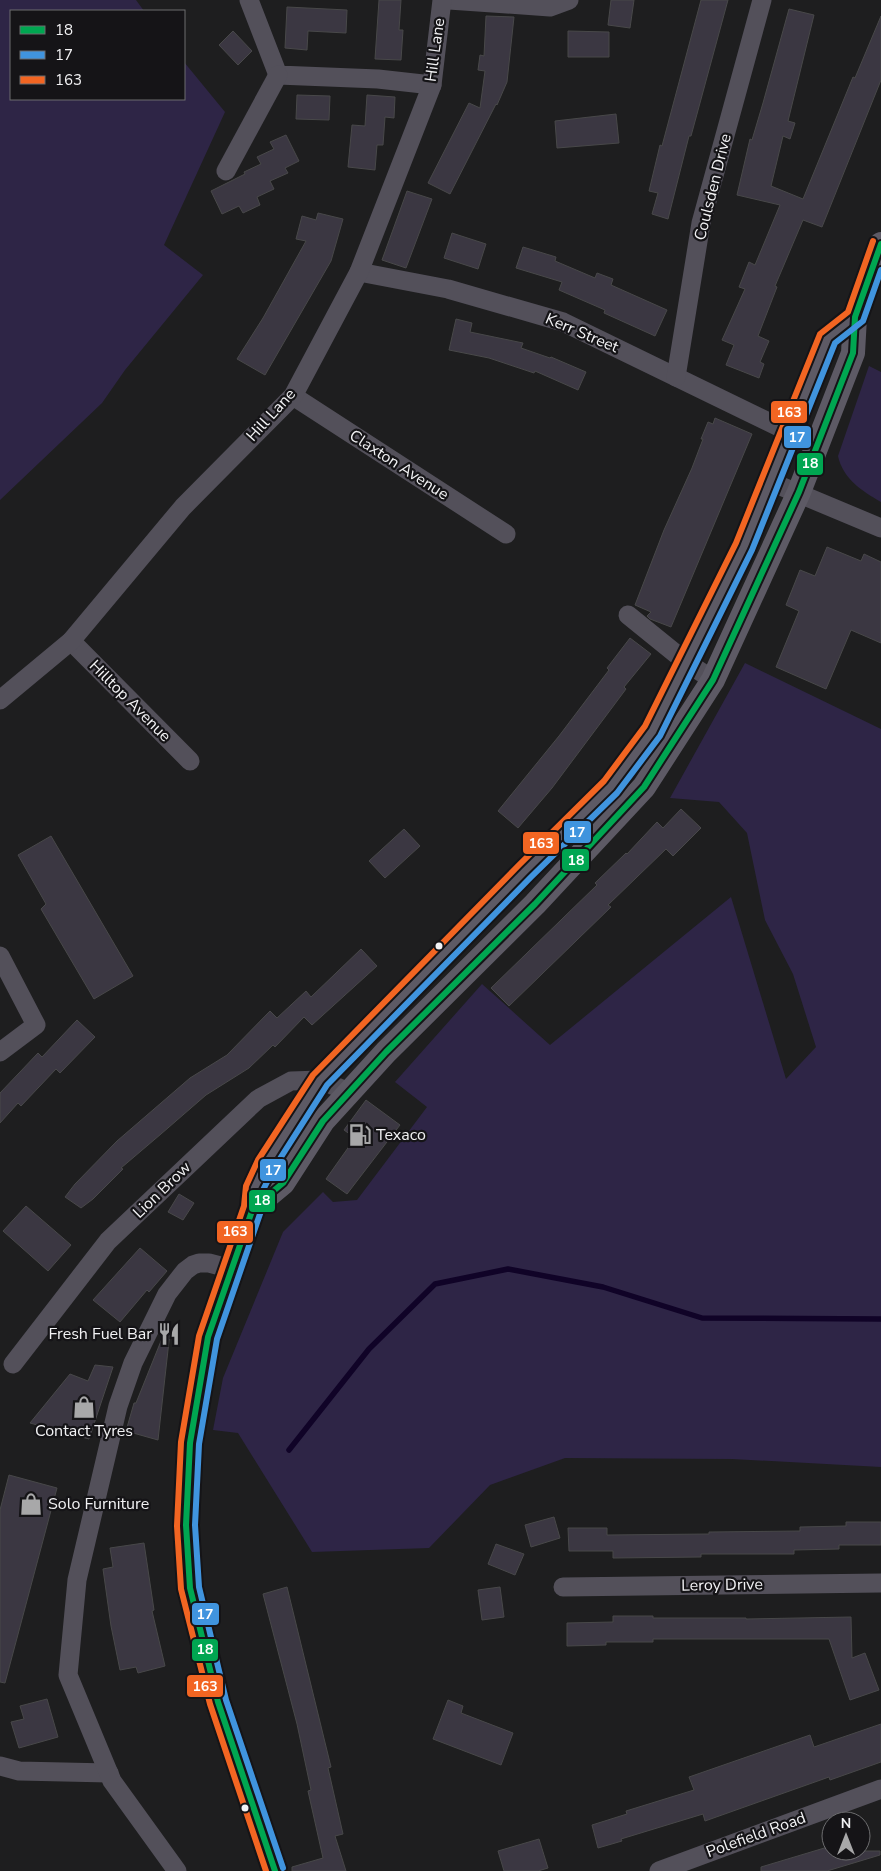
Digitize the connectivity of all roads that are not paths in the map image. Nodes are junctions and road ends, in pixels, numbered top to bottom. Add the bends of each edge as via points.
1 (249, 0) edge
2 (442, 0) edge
3 (449, 0) edge
4 (569, 0) edge
5 (762, 0) edge
6 (278, 75) junction
7 (432, 84) junction
8 (226, 171) dead end
9 (881, 244) edge
10 (359, 272) junction
11 (855, 317) junction
12 (676, 377) junction
13 (293, 396) junction
14 (791, 433) junction
15 (818, 444) junction
16 (772, 482) junction
17 (799, 492) junction
18 (881, 528) edge
19 (506, 534) dead end
20 (628, 615) dead end
21 (71, 642) junction
22 (686, 662) junction
23 (713, 680) junction
24 (0, 700) edge
25 (190, 761) dead end
26 (0, 956) edge
27 (0, 1052) edge
28 (320, 1080) junction
29 (349, 1092) junction
30 (253, 1208) junction
31 (232, 1269) junction
32 (13, 1364) dead end
33 (881, 1583) edge
34 (564, 1587) dead end
35 (0, 1766) edge
36 (109, 1773) junction
37 (881, 1789) edge
38 (177, 1871) edge
39 (275, 1871) edge
40 (658, 1871) edge

1 - 6 street
2 - 7 street, Hill Lane
3 - 4 street via 550,7
5 - 12 street, Coulsden Drive via 701,223
6 - 7 street
6 - 8 street
7 - 10 street, Hill Lane
9 - 11 main road
10 - 12 street, Kerr Street via 448,289 563,322
10 - 13 street, Hill Lane
11 - 14 main road via 828,338
11 - 15 main road via 853,353
12 - 14 street, Kerr Street
13 - 19 street, Claxton Avenue
13 - 21 street, Hill Lane via 182,507
14 - 15 street, Kerr Street
14 - 16 main road
15 - 17 main road
16 - 17 street
16 - 22 main road via 744,547
17 - 18 street
17 - 23 main road
20 - 22 street
21 - 24 street, Hill Lane
21 - 25 street, Hilltop Avenue
22 - 23 street
22 - 28 main road via 653,731 611,787
23 - 29 main road via 644,787 535,904
26 - 27 street via 36,1025
28 - 29 street, Lion Brow
28 - 30 main road via 262,1172 254,1188
28 - 32 street, Lion Brow via 291,1081 258,1099 108,1241
29 - 30 main road via 323,1121 283,1182
30 - 31 main road
31 - 36 street via 199,1263 185,1271 167,1294 147,1332 118,1406 77,1580 68,1675
31 - 39 main road via 208,1337 190,1443 186,1525 190,1588 218,1702
33 - 34 street, Leroy Drive
35 - 36 street via 19,1771
36 - 38 street via 128,1805
37 - 40 street, Polefield Road

